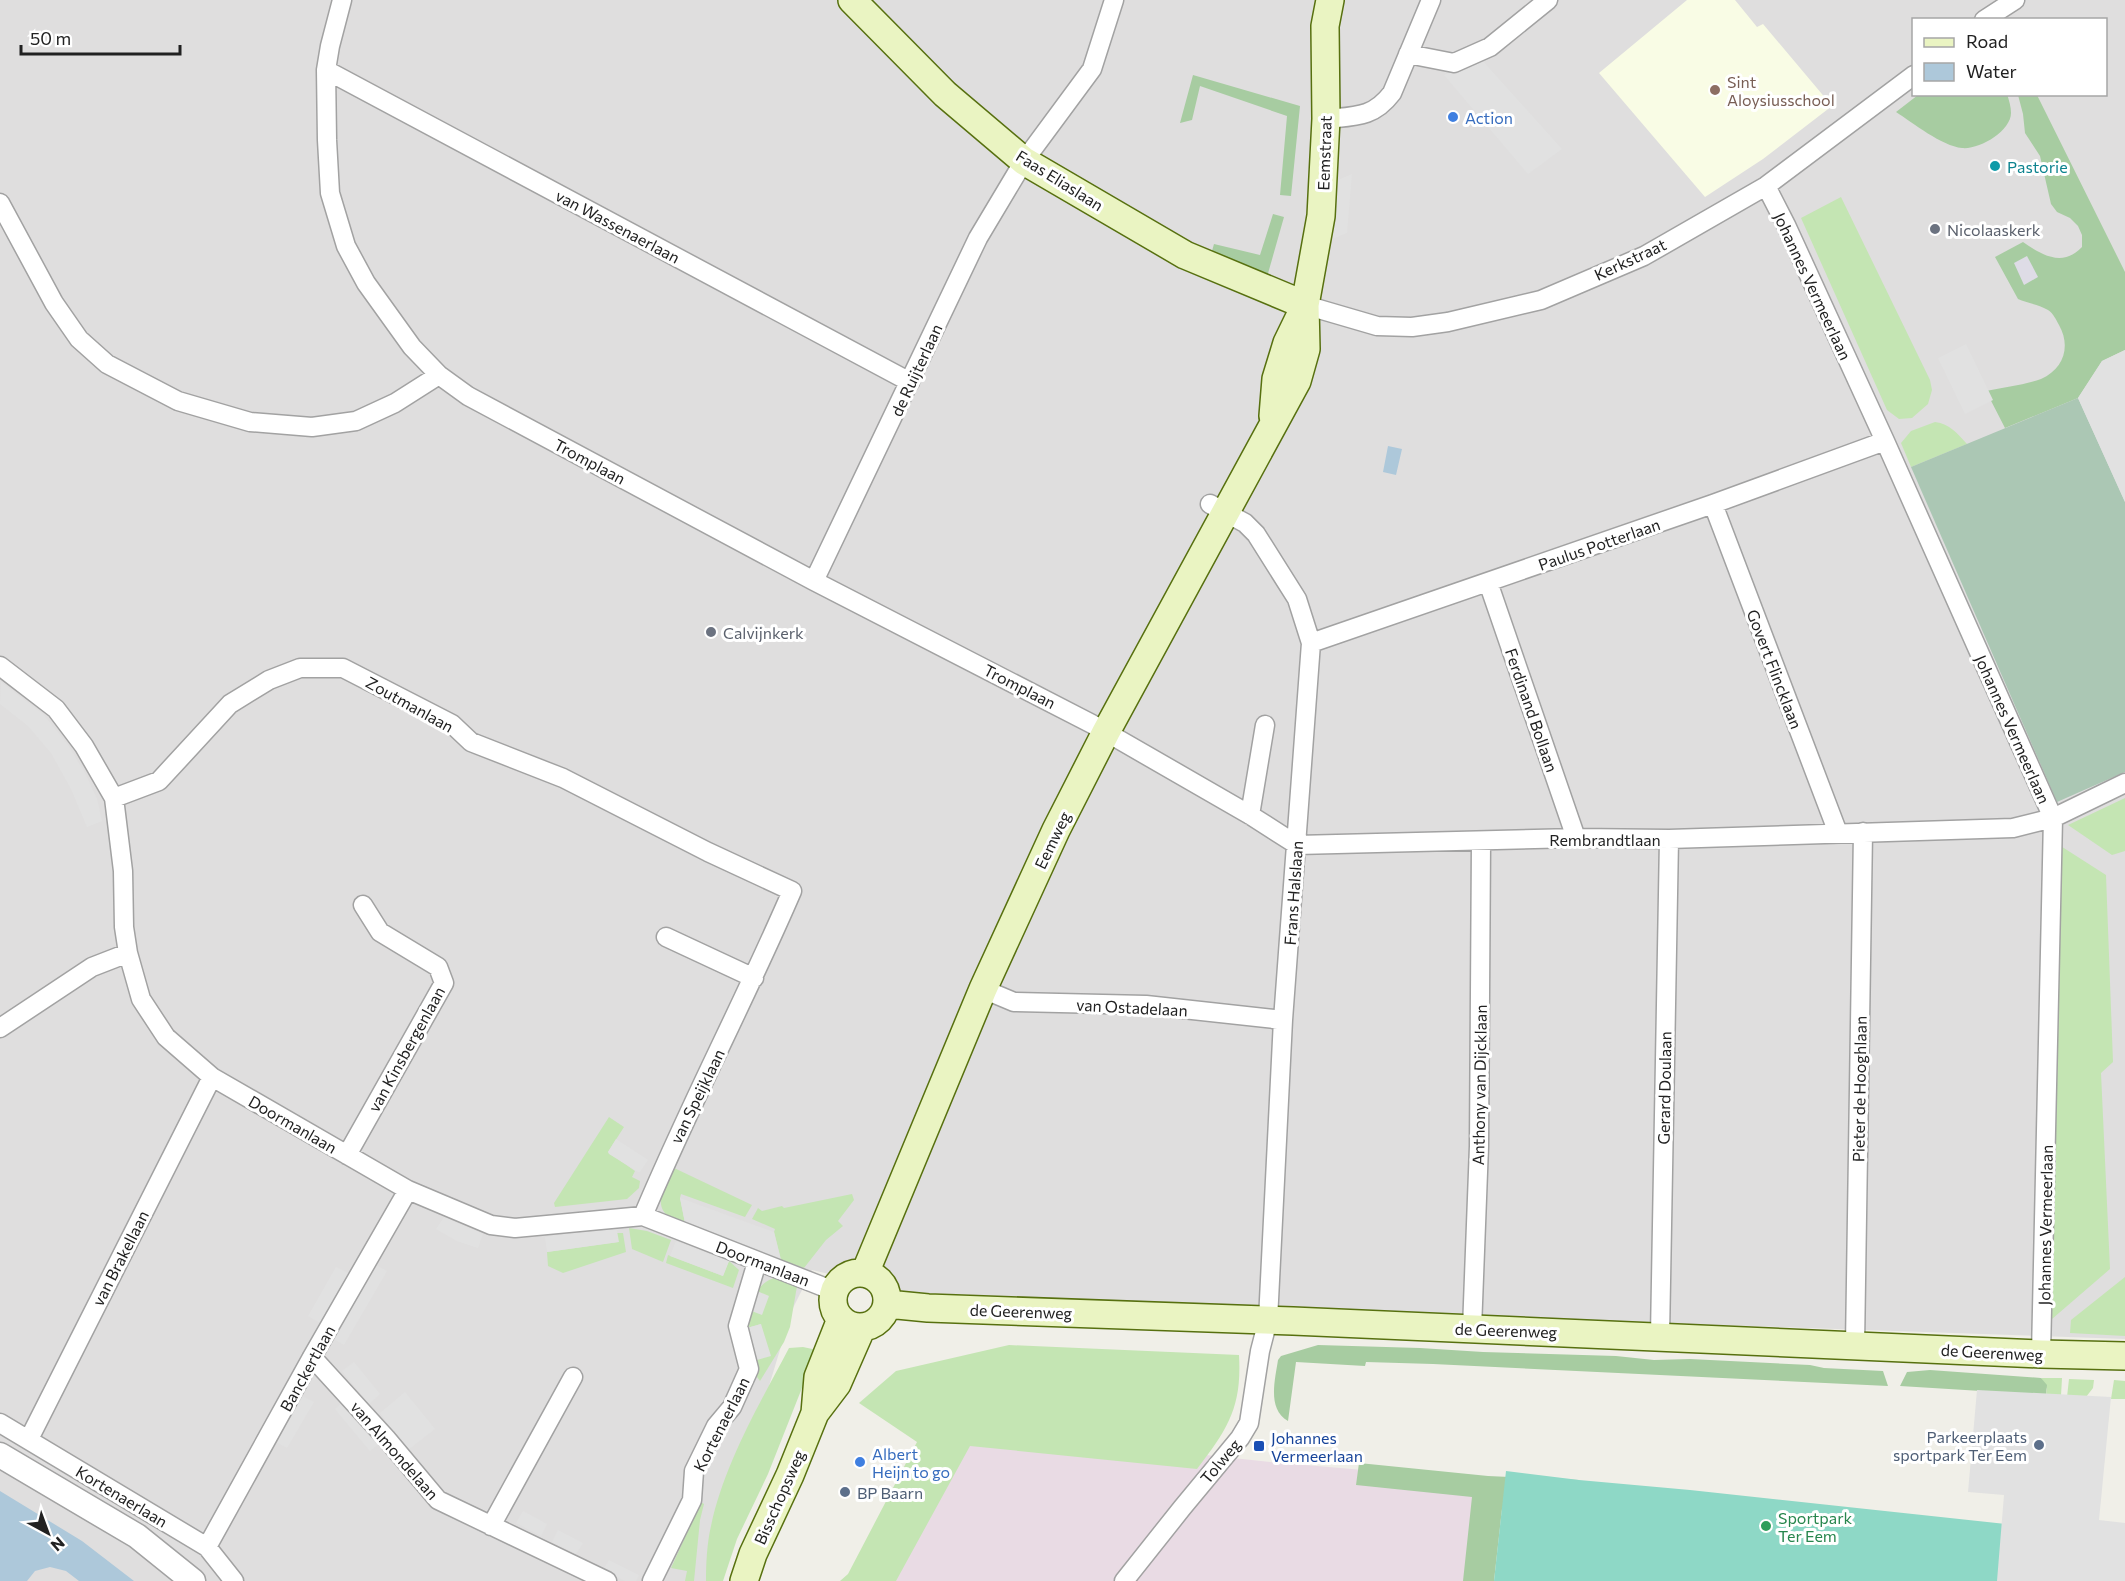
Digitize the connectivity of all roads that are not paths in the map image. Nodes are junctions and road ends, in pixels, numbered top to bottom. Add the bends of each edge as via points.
1 (342, 0) edge
2 (1114, 0) edge
3 (1330, 0) edge
4 (1431, 0) edge
5 (1548, 0) edge
6 (2015, 0) edge
7 (860, 4) edge
8 (1987, 18) edge
9 (1408, 54) junction
10 (326, 70) junction
11 (1912, 76) edge
12 (1326, 119) junction
13 (1024, 161) junction
14 (1766, 186) junction
15 (0, 203) edge
16 (1305, 305) junction
17 (439, 375) junction
18 (910, 382) junction
19 (1886, 441) junction
20 (1713, 504) junction
21 (1218, 508) junction
22 (814, 581) junction
23 (1488, 582) junction
24 (1311, 643) junction
25 (0, 666) edge
26 (1265, 725) dead end
27 (1107, 732) junction
28 (2125, 783) edge
29 (114, 798) junction
30 (1250, 815) junction
31 (2053, 818) junction
32 (1863, 832) junction
33 (1838, 833) junction
34 (1576, 838) junction
35 (1668, 839) junction
36 (1481, 842) junction
37 (1297, 845) junction
38 (725, 860) joint
39 (363, 905) dead end
40 (666, 937) dead end
41 (128, 953) junction
42 (754, 978) junction
43 (983, 989) junction
44 (1283, 1020) junction
45 (0, 1028) edge
46 (212, 1077) junction
47 (347, 1155) junction
48 (408, 1190) junction
49 (644, 1216) junction
50 (757, 1262) junction
51 (865, 1273) junction
52 (834, 1291) junction
53 (887, 1304) junction
54 (1268, 1320) junction
55 (852, 1323) junction
56 (1472, 1329) junction
57 (1660, 1336) junction
58 (1854, 1345) junction
59 (2042, 1354) junction
60 (2125, 1356) edge
61 (312, 1357) junction
62 (573, 1377) dead end
63 (0, 1423) edge
64 (29, 1439) junction
65 (0, 1455) edge
66 (491, 1526) junction
67 (207, 1547) junction
68 (193, 1581) edge
69 (234, 1581) edge
70 (607, 1581) edge
71 (652, 1581) edge
72 (744, 1581) edge
73 (1125, 1581) edge

1 - 10 street, Tromplaan
2 - 13 street, de Ruijterlaan via 1092,69
3 - 12 main road, Eemstraat via 1325,26
4 - 9 street
5 - 9 street via 1490,47 1454,63
6 - 8 street
7 - 13 main road, Faas Eliaslaan via 945,94
9 - 12 street via 1392,93 1382,105 1370,112
10 - 17 street, Tromplaan via 330,193 346,246 366,283 412,347
10 - 18 street, van Wassenaerlaan
11 - 14 street, Kerkstraat
12 - 16 main road, Eemstraat via 1321,216
13 - 16 main road, Faas Eliaslaan via 1185,255
13 - 18 street, de Ruijterlaan via 978,238
14 - 16 street, Kerkstraat via 1644,255 1541,300 1412,327 1377,326
14 - 19 street, Johannes Vermeerlaan
15 - 17 street via 54,303 79,339 107,364 178,401 250,422 312,427 356,421 395,403
16 - 21 main road, Eemweg via 1306,349 1297,381
17 - 22 street, Tromplaan via 468,396
18 - 22 street, de Ruijterlaan
19 - 20 street, Paulus Potterlaan
19 - 31 street, Johannes Vermeerlaan
20 - 23 street, Paulus Potterlaan
20 - 33 street, Govert Flincklaan
21 - 24 street, Frans Halslaan via 1245,523 1265,546 1297,599
21 - 27 main road, Eemweg
22 - 27 street, Tromplaan
23 - 24 street, Paulus Potterlaan
23 - 34 street, Ferdinand Bollaan
24 - 37 street, Frans Halslaan
25 - 29 street, Doormanlaan via 56,709 84,746
26 - 30 street
27 - 30 street
27 - 43 main road, Eemweg via 1056,830
28 - 31 street, Rembrandtlaan
29 - 38 street, Zoutmanlaan via 159,781 230,704 269,680 300,668 343,668 452,724 471,742 563,778
29 - 41 street, Doormanlaan
30 - 37 street
31 - 32 street, Rembrandtlaan via 2013,828
31 - 59 street, Johannes Vermeerlaan
32 - 33 street, Rembrandtlaan
32 - 58 street, Pieter de Hooghlaan
33 - 35 street, Rembrandtlaan
34 - 35 street, Rembrandtlaan
34 - 36 street, Rembrandtlaan
35 - 57 street, Gerard Doulaan
36 - 37 street, Rembrandtlaan
36 - 56 street, Anthony van Dijcklaan via 1479,1146
37 - 44 street, Frans Halslaan
38 - 42 street, van Speijklaan via 792,891
39 - 47 street, van Kinsbergenlaan via 380,932 438,967 444,983
40 - 42 street
41 - 45 street via 92,967
41 - 46 street, Doormanlaan via 141,999 166,1037
42 - 49 street, van Speijklaan
43 - 44 street, van Ostadelaan via 1014,1002 1146,1005
43 - 51 main road, Eemweg
44 - 54 street, Frans Halslaan
46 - 47 street, Doormanlaan
46 - 64 street, van Brakellaan
47 - 48 street, Doormanlaan
48 - 49 street, Doormanlaan via 491,1225 515,1228
48 - 61 street, Banckertlaan
49 - 50 street, Doormanlaan
50 - 52 street, Doormanlaan
50 - 71 street, Kortenaerlaan via 738,1326 749,1369 732,1407 716,1426 694,1471 692,1500
51 - 52 main road via 843,1278
51 - 53 main road via 882,1283
52 - 55 main road via 835,1311
53 - 54 main road, de Geerenweg
53 - 55 main road via 879,1320
54 - 56 main road, de Geerenweg
54 - 73 street, Tolweg via 1250,1423
55 - 72 main road, Bisschopsweg via 818,1377 815,1413
56 - 57 main road, de Geerenweg
57 - 58 main road, de Geerenweg
58 - 59 main road, de Geerenweg
59 - 60 main road, de Geerenweg
61 - 66 street, van Almondelaan via 438,1500
61 - 67 street, Banckertlaan
62 - 66 street
63 - 64 street, Kortenaerlaan
64 - 67 street, Kortenaerlaan
65 - 68 street via 137,1536
66 - 70 street, van Almondelaan
67 - 69 street, Kortenaerlaan

